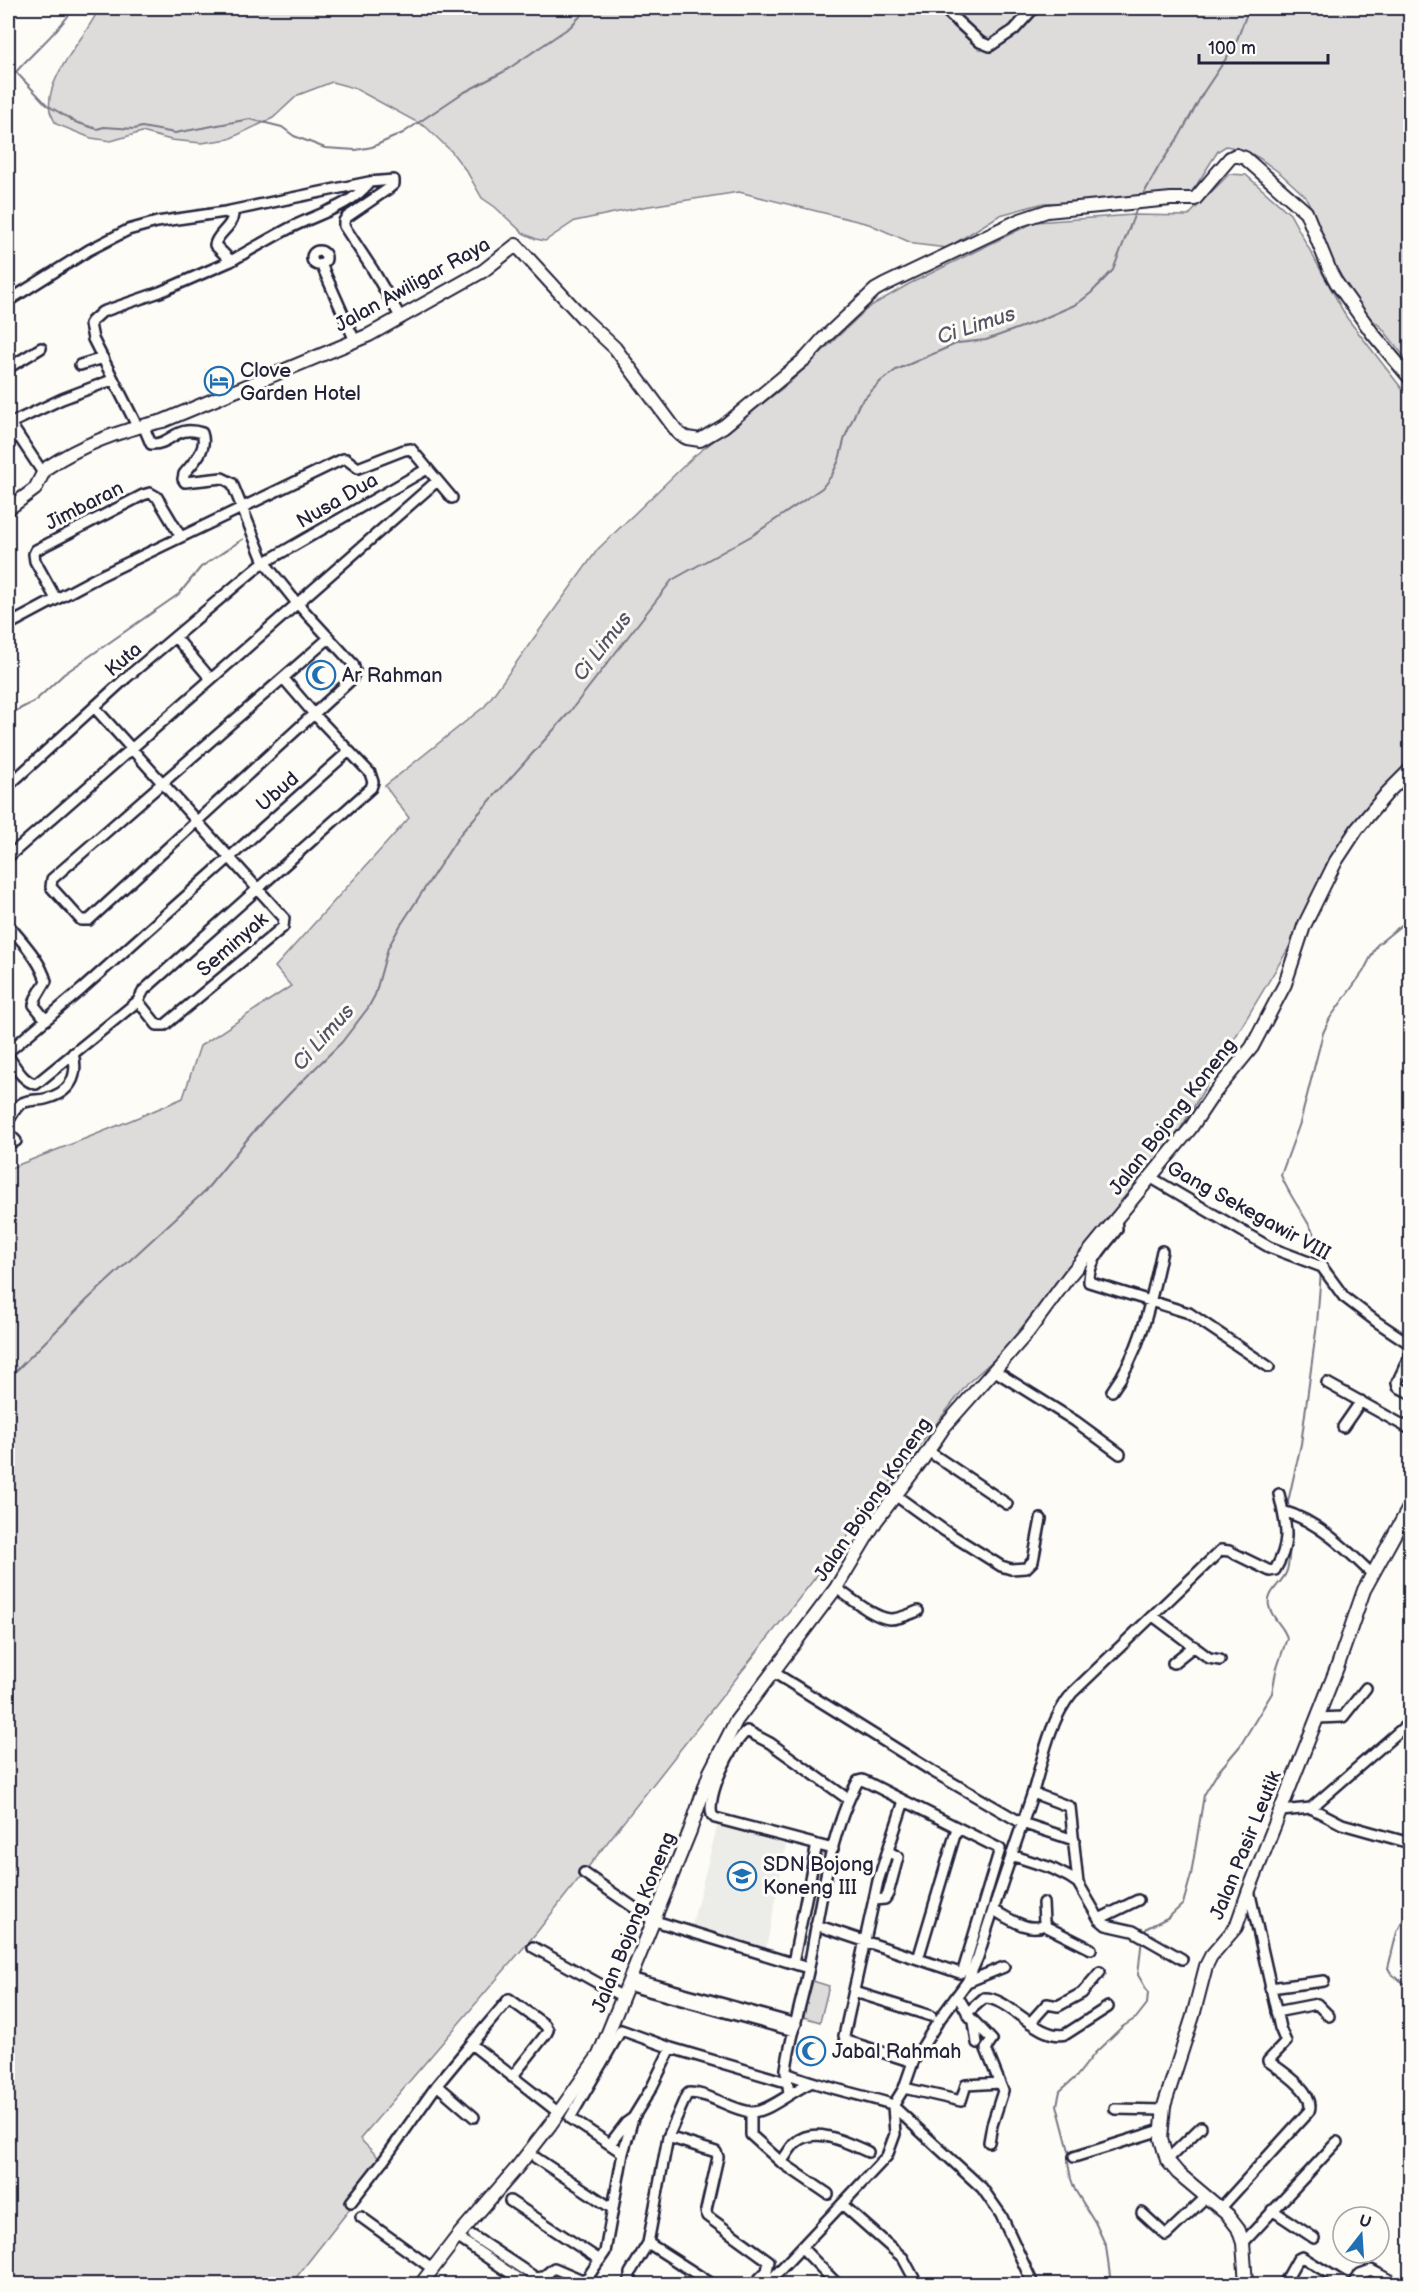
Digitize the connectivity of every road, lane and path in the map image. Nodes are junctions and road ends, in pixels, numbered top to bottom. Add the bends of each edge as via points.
1 (943, 8) edge
2 (1034, 8) edge
3 (369, 182) junction
4 (225, 212) junction
5 (231, 261) junction
6 (321, 264) dead end
7 (8, 301) edge
8 (401, 318) junction
9 (355, 341) junction
10 (41, 348) dead end
11 (103, 358) junction
12 (80, 365) dead end
13 (8, 368) edge
14 (1410, 378) edge
15 (112, 380) junction
16 (9, 421) edge
17 (140, 425) junction
18 (18, 435) junction
19 (8, 441) edge
20 (427, 469) junction
21 (43, 473) junction
22 (437, 481) junction
23 (452, 498) dead end
24 (243, 508) junction
25 (8, 509) edge
26 (181, 537) junction
27 (264, 562) junction
28 (56, 599) junction
29 (297, 602) junction
30 (8, 625) edge
31 (176, 638) junction
32 (329, 638) junction
33 (210, 678) junction
34 (284, 679) junction
35 (94, 707) junction
36 (314, 714) junction
37 (130, 748) junction
38 (349, 752) junction
39 (1410, 770) edge
40 (162, 783) junction
41 (8, 786) edge
42 (195, 821) junction
43 (8, 856) edge
44 (229, 857) junction
45 (259, 890) junction
46 (10, 928) dead end
47 (138, 1001) junction
48 (46, 1020) junction
49 (8, 1053) edge
50 (73, 1053) junction
51 (8, 1122) edge
52 (8, 1133) edge
53 (16, 1141) dead end
54 (1150, 1177) junction
55 (1116, 1218) junction
56 (1162, 1251) dead end
57 (1151, 1301) junction
58 (1410, 1344) edge
59 (1410, 1355) edge
60 (1269, 1367) dead end
61 (995, 1371) junction
62 (1327, 1383) dead end
63 (1112, 1391) dead end
64 (1410, 1393) edge
65 (1362, 1401) junction
66 (1343, 1427) dead end
67 (1410, 1429) edge
68 (928, 1451) junction
69 (1120, 1454) dead end
70 (1280, 1494) dead end
71 (895, 1495) junction
72 (1007, 1504) dead end
73 (1410, 1506) edge
74 (1283, 1511) junction
75 (1041, 1519) dead end
76 (1372, 1574) junction
77 (836, 1587) junction
78 (918, 1611) dead end
79 (1153, 1616) junction
80 (1194, 1646) junction
81 (1220, 1660) dead end
82 (1173, 1663) dead end
83 (773, 1672) junction
84 (1366, 1688) dead end
85 (1317, 1718) junction
86 (1410, 1722) edge
87 (1032, 1793) junction
88 (848, 1799) junction
89 (904, 1801) junction
90 (1311, 1808) junction
91 (1281, 1811) junction
92 (1022, 1823) junction
93 (957, 1828) junction
94 (1074, 1840) junction
95 (1410, 1843) edge
96 (816, 1849) dead end
97 (833, 1849) junction
98 (1011, 1855) junction
99 (584, 1873) dead end
100 (1078, 1883) junction
101 (1249, 1890) junction
102 (1138, 1900) dead end
103 (1043, 1903) dead end
104 (993, 1910) junction
105 (1099, 1918) junction
106 (654, 1921) junction
107 (816, 1925) junction
108 (1045, 1925) junction
109 (866, 1942) junction
110 (533, 1947) dead end
111 (1091, 1949) dead end
112 (918, 1959) junction
113 (1182, 1959) dead end
114 (794, 1963) junction
115 (808, 1968) junction
116 (1004, 1968) dead end
117 (1100, 1972) dead end
118 (629, 1981) junction
119 (1324, 1981) dead end
120 (967, 1982) junction
121 (1270, 1988) junction
122 (855, 1992) junction
123 (957, 1995) junction
124 (623, 1997) junction
125 (1108, 2007) dead end
126 (1276, 2012) junction
127 (967, 2013) junction
128 (931, 2016) dead end
129 (1329, 2016) dead end
130 (974, 2022) junction
131 (1030, 2023) junction
132 (795, 2027) junction
133 (977, 2043) dead end
134 (471, 2044) junction
135 (671, 2048) junction
136 (913, 2062) junction
137 (512, 2077) junction
138 (786, 2078) junction
139 (810, 2083) junction
140 (1000, 2083) junction
141 (437, 2085) junction
142 (904, 2088) junction
143 (789, 2094) junction
144 (890, 2105) junction
145 (1115, 2109) dead end
146 (1163, 2110) junction
147 (751, 2112) junction
148 (559, 2113) junction
149 (474, 2117) dead end
150 (633, 2118) junction
151 (1202, 2127) dead end
152 (1161, 2130) junction
153 (668, 2137) junction
154 (989, 2142) dead end
155 (1337, 2142) dead end
156 (610, 2144) junction
157 (868, 2152) dead end
158 (622, 2153) junction
159 (1074, 2157) dead end
160 (536, 2158) dead end
161 (1167, 2160) junction
162 (781, 2162) junction
163 (828, 2194) dead end
164 (1205, 2198) junction
165 (510, 2201) dead end
166 (351, 2202) dead end
167 (843, 2205) junction
168 (614, 2209) junction
169 (1220, 2209) junction
170 (1272, 2210) junction
171 (1142, 2213) dead end
172 (361, 2217) dead end
173 (473, 2236) dead end
174 (457, 2237) junction
175 (1314, 2238) dead end
176 (648, 2243) junction
177 (1242, 2243) junction
178 (802, 2248) junction
179 (600, 2260) junction
180 (433, 2269) junction
181 (1390, 2280) dead end
182 (421, 2284) edge
183 (526, 2284) edge
184 (630, 2284) edge
185 (710, 2284) edge
186 (754, 2284) edge
187 (767, 2284) edge
188 (837, 2284) edge
189 (917, 2284) edge
190 (1033, 2284) edge
191 (1246, 2284) edge
192 (1284, 2284) edge
193 (1346, 2284) edge
194 (1354, 2284) edge

1 - 2 street via 980,42 990,46 1014,30
3 - 4 street
3 - 5 street via 340,204
3 - 8 street via 394,180 388,189 347,217 344,226
4 - 5 street via 234,217 215,245
4 - 7 street via 141,225 89,250
5 - 11 street via 94,317 90,324
6 - 9 street
8 - 9 street, Jalan Awiligar Raya
8 - 14 street, Jalan Awiligar Raya via 483,271 516,245 615,348 679,434 700,440 724,426 806,358 884,285 1047,211 1195,199 1230,158 1239,155 1306,212 1336,282
9 - 17 street, Jalan Awiligar Raya via 163,421
10 - 13 street
11 - 12 street
11 - 15 street
15 - 16 street
15 - 17 street
16 - 18 street
17 - 21 street, Jalan Awiligar Raya via 93,442
17 - 24 street via 151,444 183,430 202,433 204,450 183,479 190,483 228,480
18 - 19 street
18 - 21 street
20 - 22 street, Nusa Dua
20 - 24 street, Nusa Dua via 411,449 358,468 343,459
20 - 27 street, Nusa Dua
21 - 25 street, Jalan Awiligar Raya via 35,489
22 - 23 street, Nusa Dua
22 - 29 street
24 - 26 street
24 - 27 street
26 - 28 street
26 - 28 street, Jimbaran via 157,497 143,495 36,550 35,561
27 - 29 street
27 - 31 street, Kuta
28 - 30 street
29 - 32 street
29 - 33 street
31 - 33 street
31 - 35 street, Kuta
32 - 34 street
32 - 36 street via 355,671 352,679
33 - 37 street
34 - 36 street
34 - 40 street
35 - 37 street
35 - 41 street, Kuta
36 - 38 street
36 - 42 street
37 - 40 street
37 - 43 street
38 - 44 street, Ubud
38 - 45 street via 370,773 373,782 365,794
39 - 54 street, Jalan Bojong Koneng via 1357,829 1336,861 1304,926 1285,984 1252,1047
40 - 42 street
40 - 42 street via 52,879 51,887 81,920 89,921
42 - 44 street
44 - 45 street
44 - 48 street
45 - 47 street, Seminyak via 144,990
45 - 47 street, Seminyak via 284,918 283,927 165,1025 157,1025
46 - 48 street via 44,973 46,981 34,1005
47 - 50 street
48 - 49 street
49 - 50 street via 27,1080 36,1084
50 - 51 street via 73,1080 47,1099 18,1106
52 - 53 street
54 - 55 street, Jalan Bojong Koneng
54 - 58 street, Gang Sekegawir VIII via 1269,1246 1322,1267 1344,1297
55 - 57 street via 1117,1229 1092,1262 1089,1282
55 - 61 street, Jalan Bojong Koneng
56 - 57 street
57 - 60 street via 1190,1313
57 - 63 street via 1136,1350
59 - 64 street via 1397,1383
61 - 68 street, Jalan Bojong Koneng via 944,1427
61 - 69 street
62 - 65 street
65 - 66 street
65 - 67 street
68 - 71 street, Jalan Bojong Koneng
68 - 72 street
70 - 74 street
71 - 75 street via 945,1531 1011,1569 1026,1568 1033,1561
71 - 77 street, Jalan Bojong Koneng
73 - 76 street, Jalan Pasir Leutik
74 - 76 street via 1330,1537
74 - 79 street via 1286,1546 1275,1570 1221,1550
76 - 85 street, Jalan Pasir Leutik
77 - 78 street via 886,1618
77 - 83 street, Jalan Bojong Koneng
79 - 80 street
79 - 87 street via 1062,1705
80 - 81 street via 1209,1658
80 - 82 street
83 - 92 street
83 - 106 street, Jalan Bojong Koneng via 719,1750
84 - 85 street via 1343,1717
85 - 91 street, Jalan Pasir Leutik
86 - 90 street
87 - 92 street
87 - 94 street via 1069,1806
88 - 89 street via 862,1780
88 - 97 street
88 - 97 street via 747,1731 728,1755 714,1795 710,1809 715,1818
89 - 93 street
89 - 109 street via 874,1900
90 - 91 street
90 - 95 street via 1349,1826
91 - 101 street, Jalan Pasir Leutik
92 - 94 street
92 - 98 street
93 - 112 street
93 - 112 street via 1000,1849 963,1971
94 - 100 street
96 - 114 street
97 - 107 street
98 - 100 street via 1051,1868
98 - 104 street
99 - 106 street
100 - 105 street
101 - 121 street
101 - 146 street, Jalan Pasir Leutik via 1236,1927 1206,1966
102 - 105 street
103 - 108 street
104 - 108 street via 1030,1928
104 - 120 street
105 - 113 street via 1113,1927 1133,1931
106 - 114 street
106 - 118 street, Jalan Bojong Koneng
107 - 109 street
107 - 115 street
108 - 111 street
109 - 112 street
109 - 122 street
110 - 124 street
114 - 115 street
115 - 132 street
116 - 120 street
117 - 131 street via 1082,1993 1058,2006 1047,2004
118 - 124 street, Jalan Bojong Koneng
118 - 132 street
119 - 121 street
120 - 123 street
121 - 126 street
122 - 128 street
122 - 136 street via 847,2041
123 - 127 street
123 - 136 street
124 - 148 street, Jalan Bojong Koneng via 598,2055
125 - 131 street via 1063,2035
126 - 129 street via 1317,2004
126 - 169 street via 1286,2042 1268,2061 1308,2095 1311,2104
127 - 130 street
127 - 131 street via 981,2000 990,1998
130 - 133 street
130 - 140 street via 992,2040 986,2049
132 - 138 street
134 - 137 street
134 - 137 street via 509,1999 545,2025 546,2034
134 - 141 street
135 - 138 street
135 - 150 street
135 - 156 street via 618,2032 570,2118
136 - 142 street
137 - 148 street
138 - 139 street
138 - 143 street
139 - 143 street
139 - 144 street
140 - 142 street via 966,2085 961,2101
140 - 154 street via 1003,2091
141 - 149 street
141 - 166 street
142 - 144 street
143 - 147 street
144 - 167 street via 895,2134 886,2156
144 - 190 street via 982,2188 1001,2215
145 - 146 street
146 - 152 street, Jalan Pasir Leutik
147 - 153 street via 688,2093
147 - 162 street via 751,2135
148 - 174 street, Jalan Bojong Koneng
150 - 156 street
150 - 158 street
151 - 161 street
152 - 159 street
152 - 161 street, Jalan Pasir Leutik
153 - 176 street
153 - 186 street via 716,2152 707,2216 769,2261 767,2271
155 - 170 street
156 - 158 street
157 - 162 street via 835,2139 812,2136 795,2144
158 - 168 street
160 - 168 street
161 - 164 street
162 - 163 street
164 - 169 street
164 - 171 street via 1166,2235
165 - 179 street
167 - 178 street
167 - 189 street via 903,2258
168 - 179 street via 608,2243
169 - 177 street via 1238,2228
170 - 175 street
170 - 177 street
172 - 180 street
173 - 179 street via 536,2278 557,2268 582,2280
174 - 180 street, Jalan Bojong Koneng
174 - 183 street
176 - 184 street via 630,2273
176 - 185 street
177 - 191 street
178 - 187 street
178 - 188 street
180 - 182 street, Jalan Bojong Koneng
181 - 194 street via 1371,2270 1360,2274
192 - 193 street via 1302,2257

